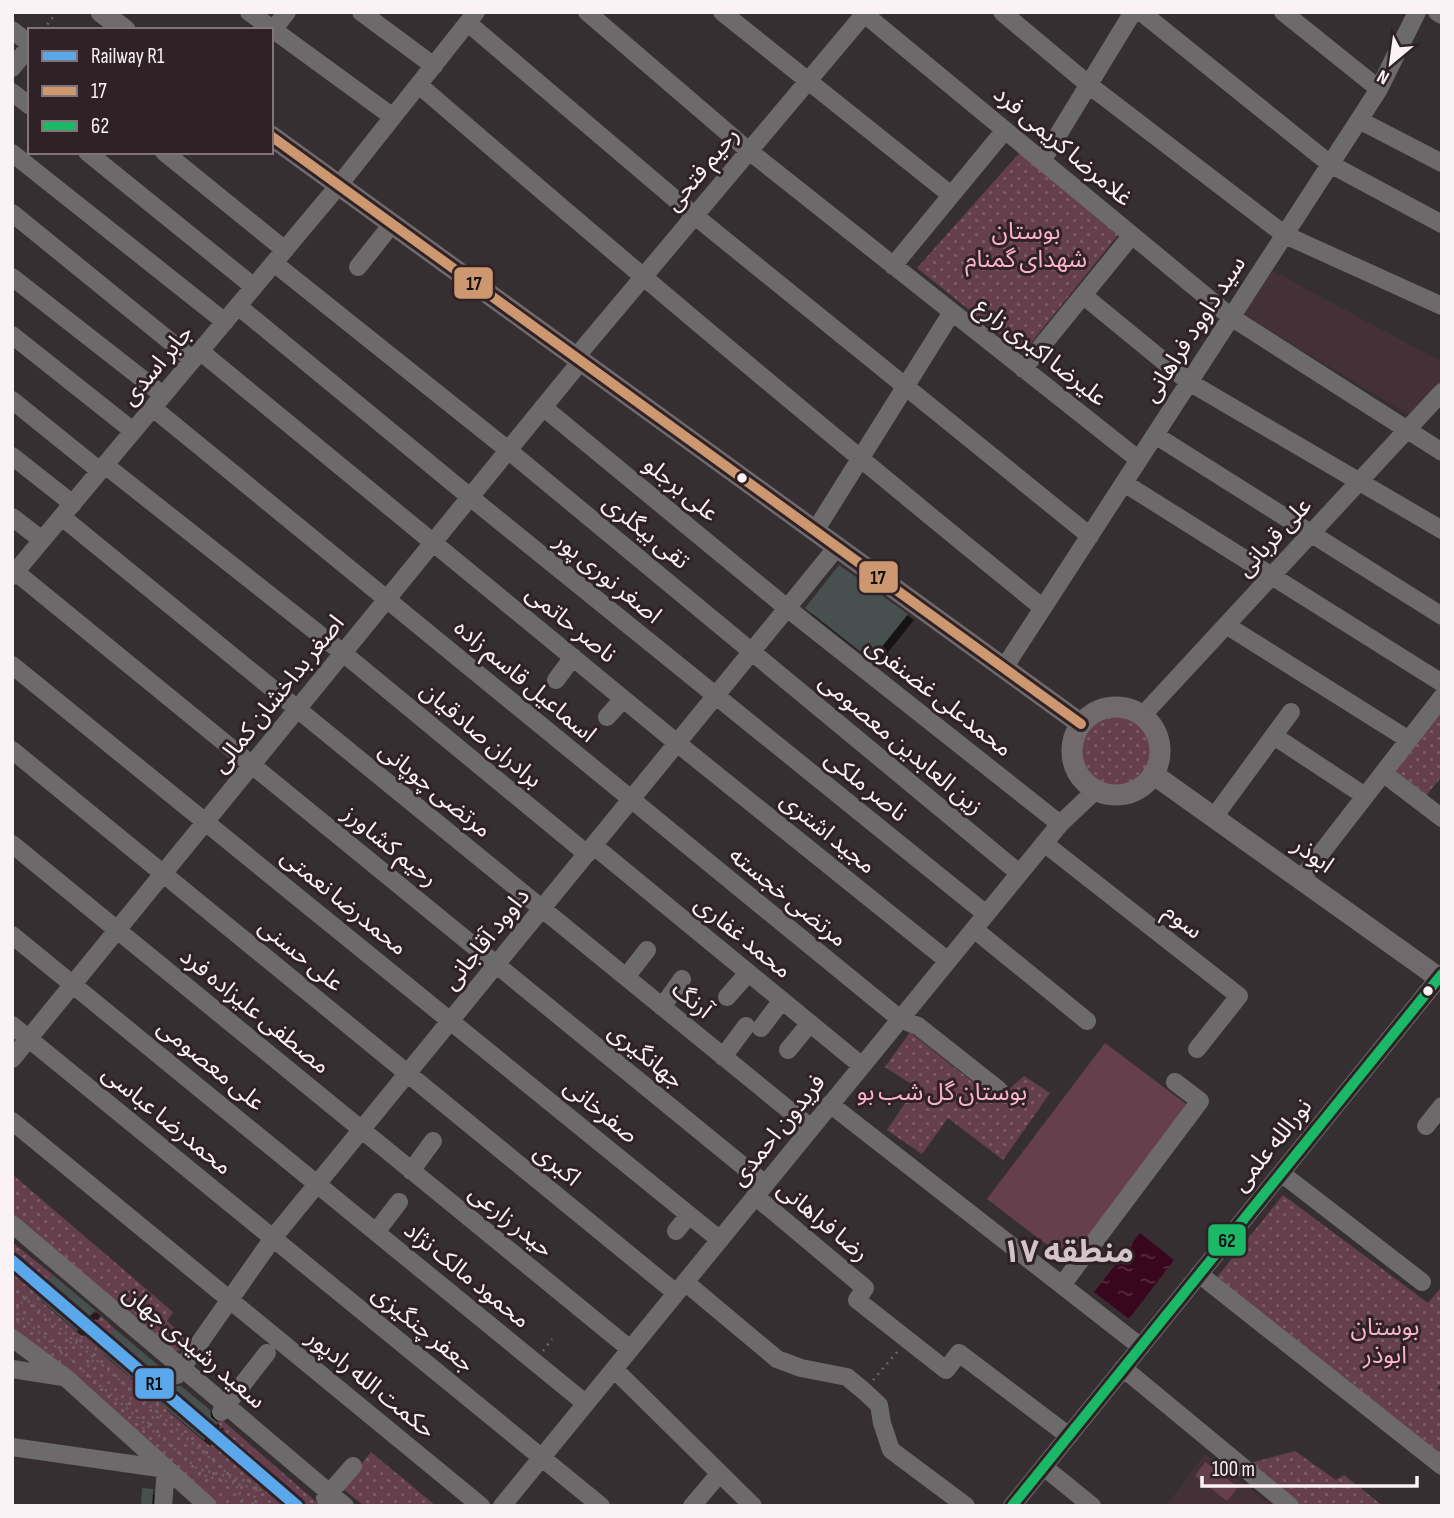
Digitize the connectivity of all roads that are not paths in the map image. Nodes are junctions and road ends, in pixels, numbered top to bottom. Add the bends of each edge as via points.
1 (101, 12) edge
2 (249, 12) edge
3 (287, 12) edge
4 (361, 12) edge
5 (587, 12) edge
6 (722, 12) edge
7 (1002, 12) edge
8 (1133, 12) edge
9 (1141, 12) edge
10 (1283, 12) edge
11 (1417, 12) edge
12 (1437, 12) edge
13 (864, 13) edge
14 (473, 15) edge
15 (1442, 15) edge
16 (122, 28) edge
17 (271, 28) edge
18 (12, 30) edge
19 (274, 30) joint
20 (28, 43) edge
21 (28, 48) edge
22 (434, 66) junction
23 (12, 68) edge
24 (809, 80) junction
25 (419, 85) junction
26 (1089, 85) junction
27 (1379, 89) junction
28 (12, 92) edge
29 (28, 104) edge
30 (393, 117) junction
31 (1359, 120) junction
32 (1005, 130) junction
33 (273, 137) edge
34 (749, 151) junction
35 (12, 153) edge
36 (89, 154) edge
37 (166, 154) edge
38 (1042, 161) junction
39 (1442, 163) edge
40 (1330, 164) junction
41 (339, 185) junction
42 (951, 195) junction
43 (12, 213) edge
44 (695, 216) junction
45 (392, 224) junction
46 (1442, 224) edge
47 (1132, 235) junction
48 (1284, 235) junction
49 (279, 256) junction
50 (893, 265) junction
51 (358, 267) dead end
52 (12, 277) edge
53 (643, 278) junction
54 (254, 287) junction
55 (1084, 296) junction
56 (238, 306) junction
57 (1442, 306) edge
58 (952, 312) junction
59 (1231, 317) junction
60 (225, 322) junction
61 (12, 335) edge
62 (197, 355) junction
63 (578, 359) junction
64 (1023, 369) junction
65 (1189, 382) junction
66 (905, 387) junction
67 (1442, 391) edge
68 (12, 400) edge
69 (158, 401) junction
70 (543, 408) junction
71 (1407, 429) junction
72 (133, 431) junction
73 (1155, 435) junction
74 (508, 450) junction
75 (1442, 452) edge
76 (12, 456) edge
77 (859, 460) junction
78 (1139, 460) junction
79 (102, 468) junction
80 (1124, 482) junction
81 (1359, 482) junction
82 (470, 497) junction
83 (67, 510) junction
84 (12, 517) edge
85 (1442, 530) edge
86 (815, 531) junction
87 (1311, 534) junction
88 (1090, 536) junction
89 (42, 540) junction
90 (433, 543) junction
91 (837, 547) junction
92 (13, 572) edge
93 (1272, 576) junction
94 (388, 598) junction
95 (788, 608) junction
96 (1043, 608) junction
97 (1442, 616) edge
98 (1226, 625) junction
99 (752, 652) junction
100 (343, 653) junction
101 (573, 657) junction
102 (12, 665) edge
103 (1004, 668) junction
104 (556, 680) dead end
105 (1442, 683) edge
106 (716, 696) junction
107 (1442, 697) edge
108 (623, 699) junction
109 (297, 709) junction
110 (1291, 712) dead end
111 (1142, 716) junction
112 (607, 717) dead end
113 (1081, 724) junction
114 (1275, 736) junction
115 (1409, 740) junction
116 (677, 743) junction
117 (12, 750) edge
118 (252, 765) junction
119 (1383, 773) junction
120 (1153, 774) junction
121 (1096, 790) junction
122 (1365, 796) junction
123 (631, 801) junction
124 (1214, 817) junction
125 (1442, 818) edge
126 (205, 822) junction
127 (1060, 824) junction
128 (1044, 843) junction
129 (12, 845) edge
130 (590, 850) junction
131 (1020, 873) junction
132 (163, 874) junction
133 (1301, 879) junction
134 (542, 909) junction
135 (986, 914) junction
136 (974, 929) junction
137 (117, 930) junction
138 (12, 935) edge
139 (647, 950) dead end
140 (948, 961) junction
141 (497, 965) junction
142 (748, 973) junction
143 (625, 977) junction
144 (1441, 977) edge
145 (682, 979) dead end
146 (73, 985) junction
147 (727, 997) dead end
148 (782, 1000) junction
149 (662, 1007) junction
150 (900, 1019) junction
151 (451, 1021) junction
152 (1087, 1021) dead end
153 (810, 1023) junction
154 (12, 1025) edge
155 (29, 1039) junction
156 (1197, 1049) dead end
157 (788, 1050) dead end
158 (723, 1057) junction
159 (12, 1059) edge
160 (862, 1066) junction
161 (408, 1074) junction
162 (1175, 1082) dead end
163 (999, 1090) dead end
164 (830, 1104) junction
165 (1442, 1106) edge
166 (12, 1121) edge
167 (1426, 1126) dead end
168 (811, 1128) junction
169 (362, 1130) junction
170 (433, 1141) dead end
171 (411, 1171) junction
172 (1281, 1173) junction
173 (317, 1184) junction
174 (760, 1190) junction
175 (399, 1202) dead end
176 (689, 1215) junction
177 (12, 1224) edge
178 (676, 1231) dead end
179 (376, 1232) junction
180 (12, 1236) edge
181 (274, 1238) junction
182 (720, 1240) junction
183 (1199, 1274) junction
184 (1422, 1282) dead end
185 (1062, 1285) junction
186 (680, 1288) junction
187 (230, 1300) junction
188 (12, 1338) edge
189 (1141, 1347) junction
190 (630, 1349) junction
191 (267, 1353) dead end
192 (614, 1368) junction
193 (1123, 1368) junction
194 (12, 1369) edge
195 (66, 1370) junction
196 (175, 1375) junction
197 (585, 1404) junction
198 (223, 1414) junction
199 (1069, 1436) junction
200 (12, 1447) edge
201 (541, 1457) junction
202 (353, 1466) dead end
203 (1044, 1466) junction
204 (1442, 1466) edge
205 (166, 1469) junction
206 (720, 1473) junction
207 (330, 1499) edge
208 (510, 1503) edge
209 (163, 1506) edge
210 (208, 1506) edge
211 (345, 1506) edge
212 (481, 1506) edge
213 (601, 1506) edge
214 (692, 1506) edge
215 (753, 1506) edge
216 (966, 1506) edge
217 (1012, 1506) edge
218 (1092, 1506) edge
219 (1290, 1506) edge

1 - 16 main road
2 - 17 street
3 - 19 street
4 - 22 street
5 - 34 street, علیرضا اکبری زارع
6 - 24 street
7 - 26 street
8 - 26 street
9 - 40 street
10 - 27 street
11 - 27 street, سید داوود فراهانی
12 - 15 street
13 - 24 street, رحیم فتحی
13 - 32 street, غلامرضا کریمی فرد
14 - 22 street, جابر اسدی
14 - 44 street
18 - 20 street
19 - 30 street
21 - 23 street
22 - 25 street, جابر اسدی
24 - 34 street, رحیم فتحی
24 - 42 street
25 - 30 street, جابر اسدی
25 - 53 street
26 - 38 street
26 - 48 street
27 - 31 street, سید داوود فراهانی
28 - 29 street
30 - 41 street, جابر اسدی
31 - 39 street
31 - 40 street, سید داوود فراهانی
32 - 38 street, غلامرضا کریمی فرد
32 - 42 street
33 - 41 main road
34 - 44 street, رحیم فتحی
34 - 50 street, علیرضا اکبری زارع
35 - 60 street
36 - 54 street
37 - 49 street, تقی بیگلری
38 - 47 street, غلامرضا کریمی فرد
40 - 46 street
40 - 48 street, سید داوود فراهانی
41 - 45 main road
41 - 49 street, جابر اسدی
42 - 50 street
43 - 62 street, ناصر حاتمی
44 - 53 street, رحیم فتحی
44 - 66 street
45 - 51 street
45 - 63 main road
47 - 55 street
47 - 59 street, غلامرضا کریمی فرد
48 - 57 street
48 - 59 street, سید داوود فراهانی
49 - 54 street, جابر اسدی
49 - 74 street, تقی بیگلری
50 - 58 street, علیرضا اکبری زارع
52 - 69 street, اسماعیل قاسم زاده
53 - 63 street, رحیم فتحی
53 - 77 street
54 - 56 street, جابر اسدی
55 - 64 street
55 - 65 street
56 - 60 street, جابر اسدی
56 - 82 street, اصغر نوری پور
58 - 64 street, علیرضا اکبری زارع
58 - 66 street
59 - 65 street, سید داوود فراهانی
59 - 71 street, غلامرضا کریمی فرد
60 - 62 street, جابر اسدی
61 - 72 street
62 - 69 street, جابر اسدی
62 - 90 street, ناصر حاتمی
63 - 70 street, اصغر بداخشان کمالی
63 - 86 main road
64 - 78 street, علیرضا اکبری زارع
65 - 73 street, سید داوود فراهانی
65 - 81 street
66 - 77 street
66 - 88 street
67 - 71 street, علی قربانی
68 - 79 street, برادران صادقیان
69 - 72 street, جابر اسدی
69 - 94 street, اسماعیل قاسم زاده
70 - 74 street, اصغر بداخشان کمالی
70 - 95 street, علی برجلو
71 - 75 street, غلامرضا کریمی فرد
71 - 81 street, علی قربانی
72 - 79 street, جابر اسدی
73 - 78 street, سید داوود فراهانی
73 - 87 street
74 - 82 street, اصغر بداخشان کمالی
74 - 99 street, تقی بیگلری
76 - 83 street, مرتضی چوپانی
77 - 86 street
77 - 96 street
78 - 80 street, سید داوود فراهانی
79 - 83 street, جابر اسدی
79 - 100 street, برادران صادقیان
80 - 88 street, سید داوود فراهانی
80 - 93 street
81 - 85 street
81 - 87 street, علی قربانی
82 - 90 street, اصغر بداخشان کمالی
82 - 106 street, اصغر نوری پور
83 - 89 street, جابر اسدی
83 - 109 street, مرتضی چوپانی
84 - 89 street
86 - 91 main road
87 - 93 street, علی قربانی
87 - 97 street
88 - 96 street, سید داوود فراهانی
89 - 92 street, جابر اسدی
90 - 94 street, اصغر بداخشان کمالی
90 - 101 street, ناصر حاتمی
91 - 95 street, داوود آقاجانی
91 - 103 main road
92 - 118 street, رحیم کشاورز
93 - 98 street, علی قربانی
93 - 105 street
94 - 100 street, اصغر بداخشان کمالی
94 - 123 street, اسماعیل قاسم زاده
95 - 99 street, داوود آقاجانی
95 - 127 street, محمدعلی غضنفری
96 - 103 street, سید داوود فراهانی
98 - 111 street, علی قربانی
98 - 115 street
99 - 106 street, داوود آقاجانی
99 - 131 street, زین العابدین معصومی
100 - 109 street, اصغر بداخشان کمالی
100 - 130 street, برادران صادقیان
101 - 104 street
101 - 108 street, ناصر حاتمی
102 - 126 street, محمدرضا نعمتی
103 - 113 main road
106 - 116 street, داوود آقاجانی
106 - 135 street, ناصر ملکی
107 - 115 street
108 - 112 street
108 - 116 street, ناصر حاتمی
109 - 118 street, اصغر بداخشان کمالی
109 - 134 street, مرتضی چوپانی
110 - 114 street
111 - 113 main road via 1116,707 1103,709
111 - 120 main road via 1160,750
113 - 121 main road via 1074,736 1073,761 1078,773
114 - 122 street
114 - 124 street
115 - 119 street
116 - 123 street, داوود آقاجانی
116 - 140 street, مجید اشتری
117 - 132 street, علی حسنی
118 - 126 street, اصغر بداخشان کمالی
118 - 141 street, رحیم کشاورز
119 - 122 street
119 - 125 street
120 - 121 main road via 1134,791 1108,794
120 - 124 main road, ابوذر
121 - 127 street, فریدون احمدی
122 - 133 street
123 - 130 street, داوود آقاجانی
123 - 150 street, مرتضی خجسته
124 - 133 main road, ابوذر
126 - 132 street, اصغر بداخشان کمالی
126 - 151 street, محمدرضا نعمتی
127 - 128 street, فریدون احمدی
128 - 131 street, فریدون احمدی
128 - 156 street, سوم via 1239,996
129 - 137 street, مصطفی علیزاده فرد
130 - 134 street, داوود آقاجانی
130 - 142 street, محمد غفاری
131 - 135 street, فریدون احمدی
132 - 137 street, اصغر بداخشان کمالی
132 - 161 street, علی حسنی
133 - 144 main road, ابوذر
134 - 141 street, داوود آقاجانی
134 - 143 street, آرنگ
135 - 136 street, فریدون احمدی
136 - 140 street, فریدون احمدی
136 - 152 street
137 - 146 street, اصغر بداخشان کمالی
137 - 169 street, مصطفی علیزاده فرد
138 - 146 street, علی معصومی
139 - 143 street
140 - 150 street, فریدون احمدی
141 - 151 street, داوود آقاجانی
141 - 174 street, جهانگیری
142 - 147 street
142 - 148 street, محمد غفاری
143 - 149 street, آرنگ
144 - 172 street, نورالله علمی
145 - 149 street
146 - 155 street, اصغر بداخشان کمالی
146 - 173 street, علی معصومی
148 - 153 street, محمد غفاری
148 - 158 street
149 - 158 street, آرنگ
150 - 160 street, فریدون احمدی
150 - 163 street, مرتضی خجسته via 918,1026
151 - 161 street, داوود آقاجانی
151 - 176 street, صفرخانی
153 - 157 street
153 - 160 street, محمد غفاری
154 - 155 street, محمدرضا عباسی
155 - 159 street, اصغر بداخشان کمالی
155 - 181 street, محمدرضا عباسی
158 - 168 street, آرنگ
160 - 164 street, فریدون احمدی
161 - 169 street, داوود آقاجانی
161 - 186 street, اکبری
162 - 185 street via 1200,1101
164 - 168 street, فریدون احمدی
164 - 185 street
165 - 167 street
166 - 187 street, حکمت الله رادپور
168 - 174 street, فریدون احمدی
169 - 171 street, حیدر زارعی
169 - 173 street, داوود آقاجانی
170 - 171 street
171 - 190 street, حیدر زارعی
172 - 183 street, نورالله علمی
172 - 184 street
173 - 179 street, محمود مالک نژاد
173 - 181 street, داوود آقاجانی
174 - 182 street, فریدون احمدی
174 - 199 street, رضا فراهانی via 865,1288 856,1300 946,1370 959,1353
175 - 179 street
176 - 178 street
176 - 182 street, صفرخانی
177 - 196 street, سعید رشیدی جهان
179 - 197 street, محمود مالک نژاد
180 - 196 street, سعید رشیدی جهان
181 - 187 street, داوود آقاجانی
181 - 201 street, جعفر چنگیزی
182 - 186 street, فریدون احمدی
183 - 189 street, نورالله علمی
183 - 204 street
185 - 189 street
186 - 190 street, فریدون احمدی
186 - 216 street, اکبری via 777,1359 847,1377 879,1405 891,1450
187 - 196 street, داوود آقاجانی
187 - 212 street, حکمت الله رادپور
188 - 195 street
189 - 193 street, نورالله علمی
190 - 192 street, فریدون احمدی
191 - 198 street
192 - 197 street, فریدون احمدی
192 - 206 street
193 - 199 street, نورالله علمی
193 - 219 street
194 - 195 street
195 - 205 street
196 - 198 street, سعید رشیدی جهان
197 - 201 street, فریدون احمدی
198 - 207 street, سعید رشیدی جهان
199 - 203 street, نورالله علمی
200 - 205 street
201 - 208 street, فریدون احمدی
201 - 213 street, جعفر چنگیزی
202 - 207 street
203 - 217 street, نورالله علمی
203 - 218 street
205 - 209 street
205 - 210 street
206 - 214 street
206 - 215 street
207 - 211 street, سعید رشیدی جهان

